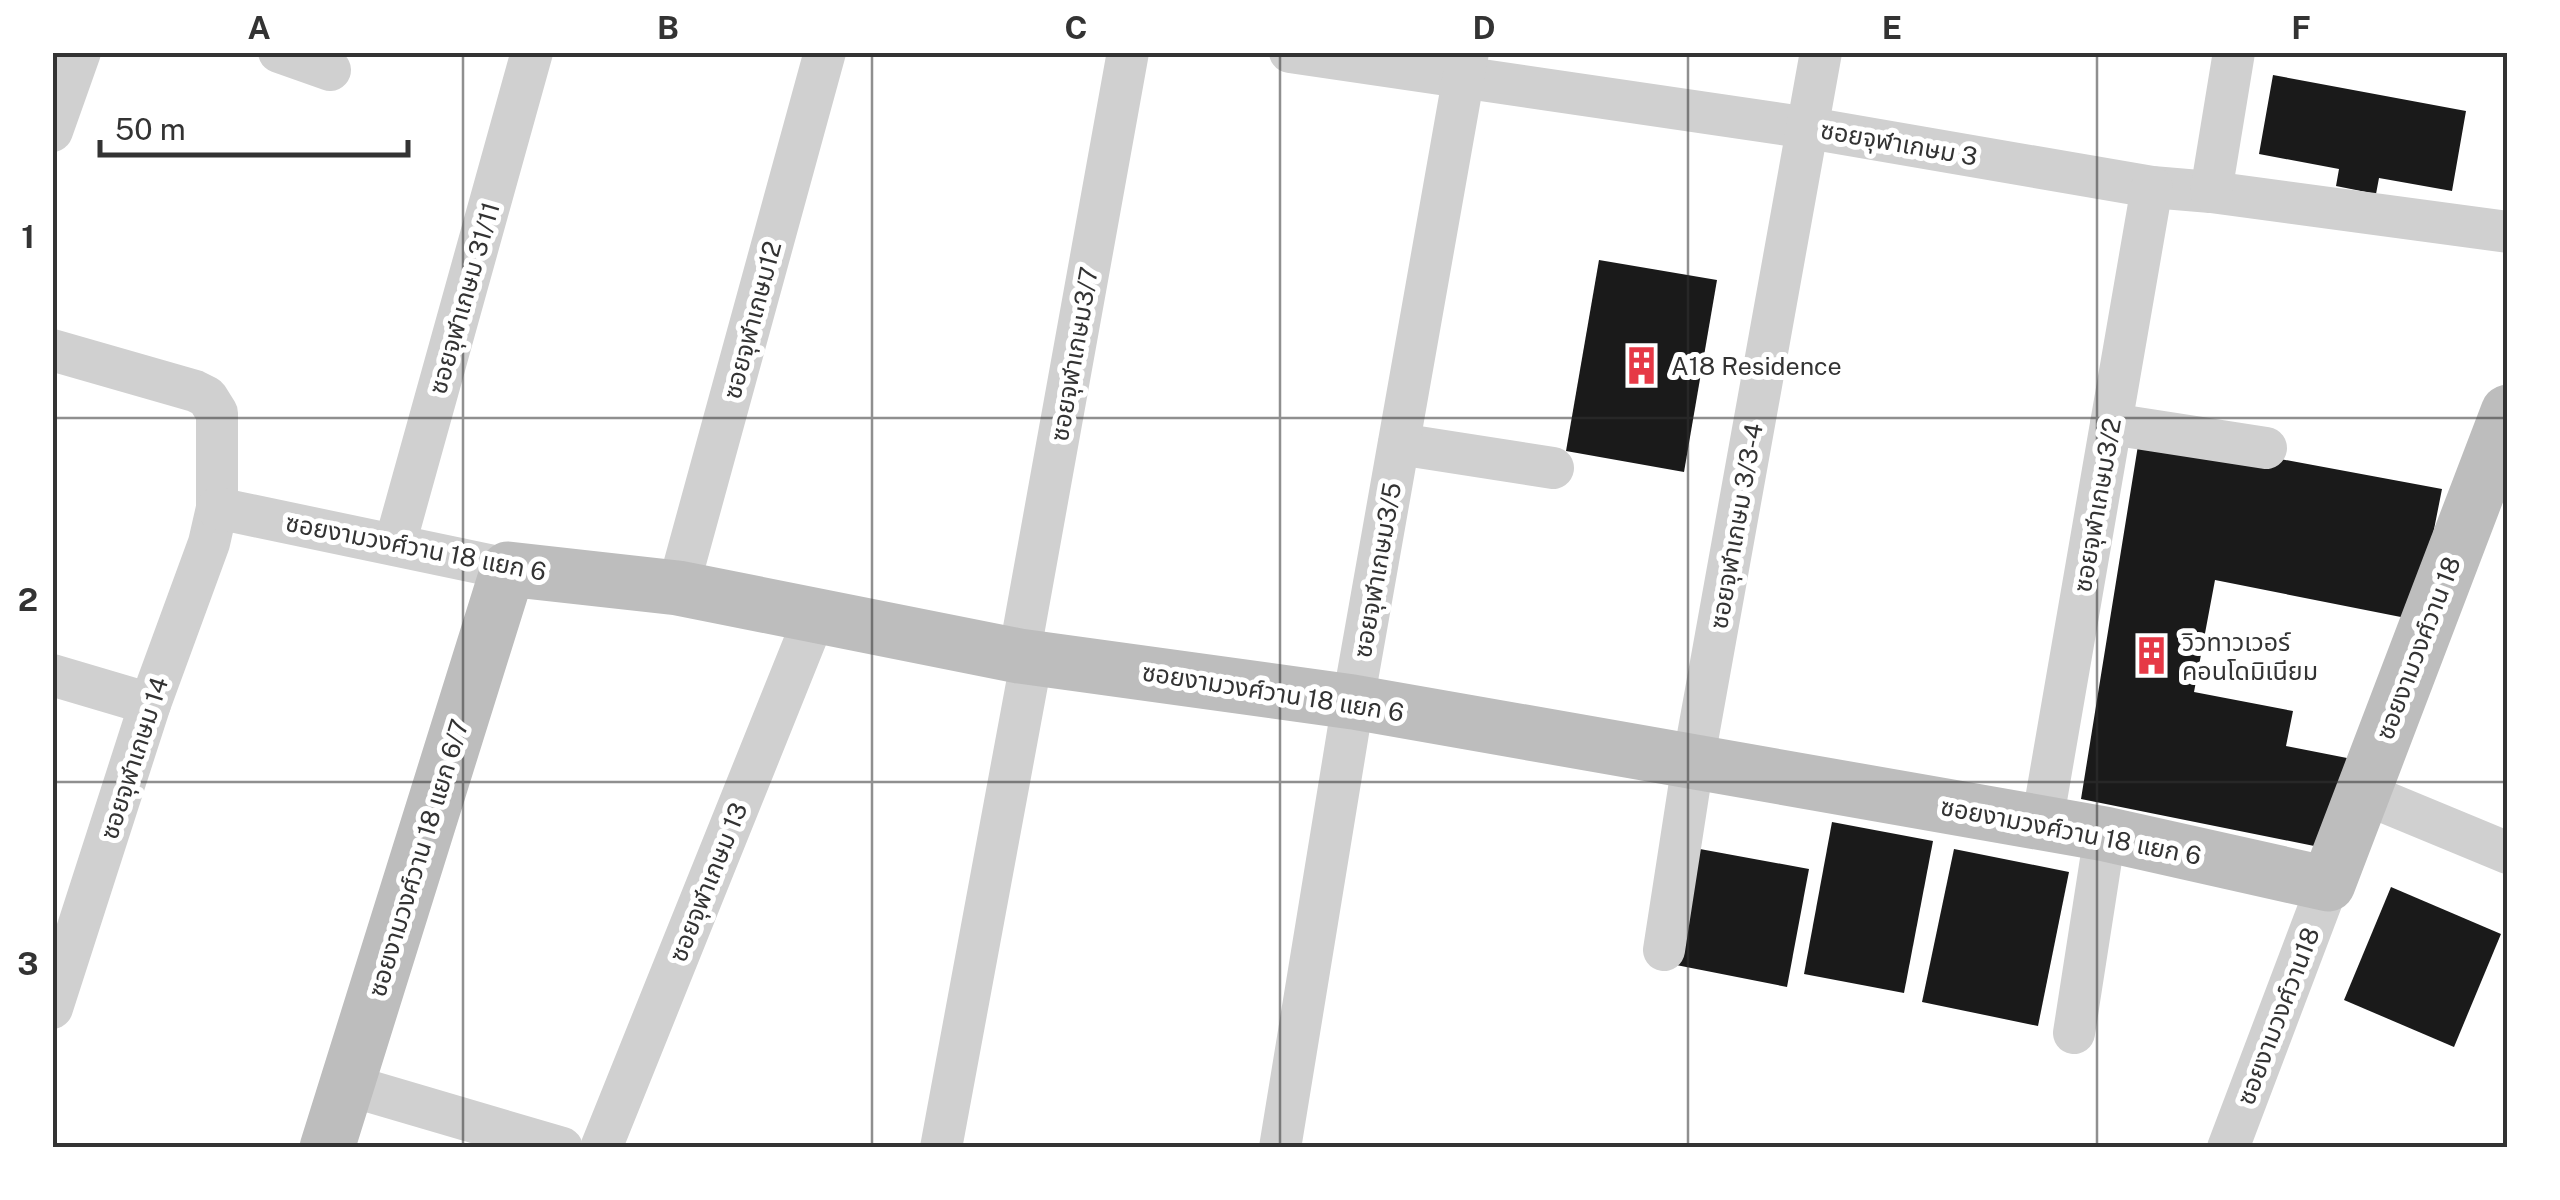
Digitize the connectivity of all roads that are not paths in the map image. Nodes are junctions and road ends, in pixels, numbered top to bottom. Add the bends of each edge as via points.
1 (80, 52) edge
2 (279, 52) edge
3 (532, 52) edge
4 (825, 52) edge
5 (1128, 52) edge
6 (1290, 52) edge
7 (1821, 52) edge
8 (2234, 52) edge
9 (1466, 65) edge
10 (330, 70) dead end
11 (1809, 128) junction
12 (52, 132) edge
13 (2152, 187) junction
14 (2212, 192) junction
15 (2508, 232) edge
16 (52, 350) edge
17 (2508, 412) edge
18 (2112, 424) junction
19 (1399, 444) junction
20 (2266, 448) dead end
21 (1552, 468) dead end
22 (217, 508) junction
23 (395, 544) junction
24 (508, 568) junction
25 (678, 588) junction
26 (815, 616) junction
27 (1026, 656) junction
28 (52, 675) edge
29 (1354, 702) junction
30 (150, 704) junction
31 (1693, 763) junction
32 (2363, 793) junction
33 (2042, 824) junction
34 (2105, 834) junction
35 (2508, 853) edge
36 (2328, 884) junction
37 (1664, 950) dead end
38 (52, 1008) edge
39 (2074, 1033) dead end
40 (348, 1084) junction
41 (327, 1148) edge
42 (562, 1148) edge
43 (601, 1148) edge
44 (941, 1148) edge
45 (1280, 1148) edge
46 (2228, 1148) edge

1 - 12 street
2 - 10 street
3 - 23 street, ซอยจุฬาเกษม 31/11
4 - 25 street, ซอยจุฬาเกษม12
5 - 27 street, ซอยจุฬาเกษม3/7
6 - 9 street, ซอยจุฬาเกษม 3
7 - 11 street, ซอยจุฬาเกษม 3/3-4
8 - 14 street
9 - 11 street, ซอยจุฬาเกษม 3
9 - 19 street, ซอยจุฬาเกษม3/5
11 - 13 street, ซอยจุฬาเกษม 3
11 - 31 street, ซอยจุฬาเกษม 3/3-4
13 - 14 street, ซอยจุฬาเกษม 3
13 - 18 street, ซอยจุฬาเกษม3/2
14 - 15 street, ซอยจุฬาเกษม 3
16 - 22 street, ซอยจุฬาเกษม 14 via 206,398 217,413
17 - 32 street, ซอยงามวงศ์วาน 18
18 - 20 street
18 - 33 street, ซอยจุฬาเกษม3/2
19 - 21 street
19 - 29 street, ซอยจุฬาเกษม3/5
22 - 23 street, ซอยงามวงศ์วาน 18 แยก 6
22 - 30 street, ซอยจุฬาเกษม 14
23 - 24 street, ซอยงามวงศ์วาน 18 แยก 6
24 - 25 street, ซอยงามวงศ์วาน 18 แยก 6
24 - 40 street, ซอยงามวงศ์วาน 18 แยก 6/7
25 - 26 street, ซอยงามวงศ์วาน 18 แยก 6
26 - 27 street, ซอยงามวงศ์วาน 18 แยก 6
26 - 43 street, ซอยจุฬาเกษม 13
27 - 29 street, ซอยงามวงศ์วาน 18 แยก 6
27 - 44 street, ซอยจุฬาเกษม3/7
28 - 30 street
29 - 31 street, ซอยงามวงศ์วาน 18 แยก 6
29 - 45 street, ซอยจุฬาเกษม3/5
30 - 38 street, ซอยจุฬาเกษม 14
31 - 33 street, ซอยงามวงศ์วาน 18 แยก 6
31 - 37 street, ซอยจุฬาเกษม 3/3-4
32 - 35 street
32 - 36 street, ซอยงามวงศ์วาน 18
33 - 34 street, ซอยงามวงศ์วาน 18 แยก 6
34 - 36 street, ซอยงามวงศ์วาน 18 แยก 6
34 - 39 street
36 - 46 street, ซอยงามวงศ์วาน18
40 - 41 street, ซอยงามวงศ์วาน 18 แยก 6/7
40 - 42 street

